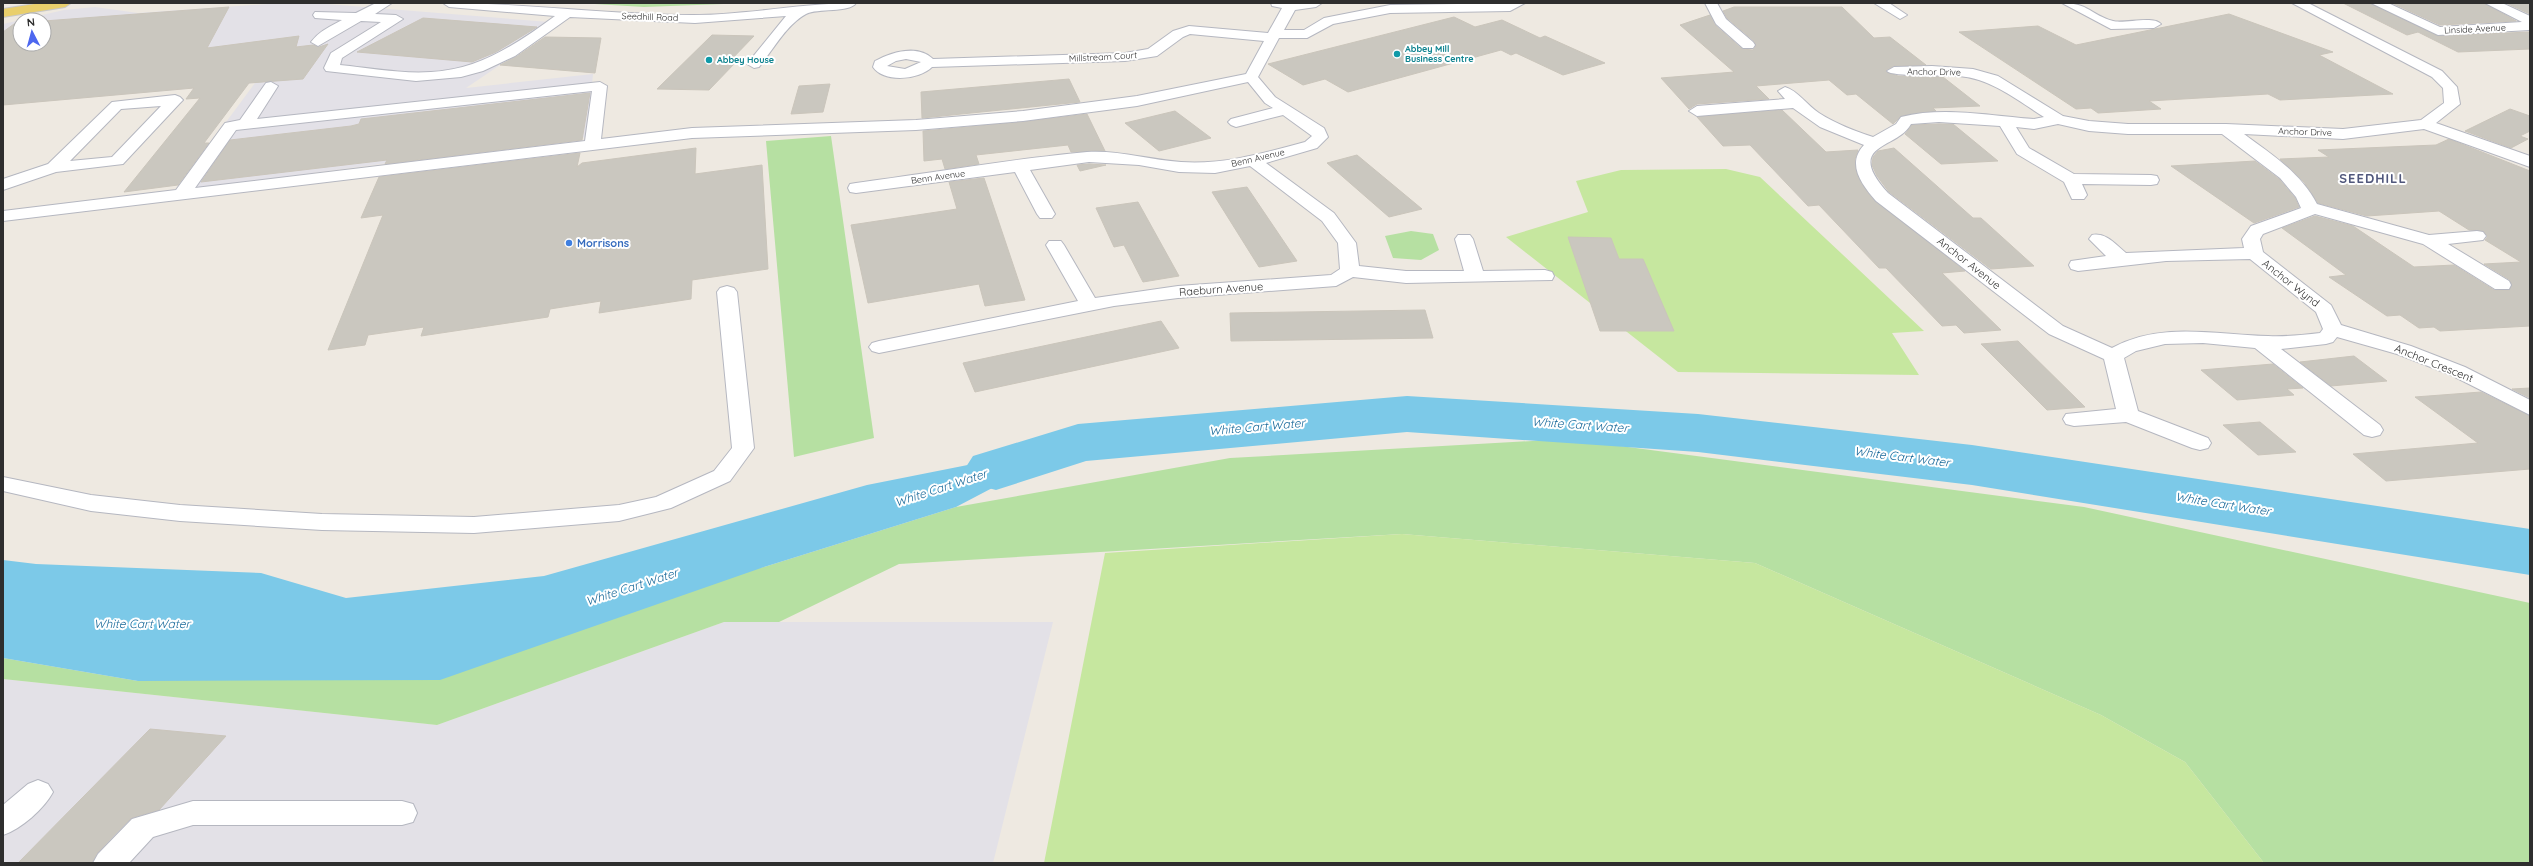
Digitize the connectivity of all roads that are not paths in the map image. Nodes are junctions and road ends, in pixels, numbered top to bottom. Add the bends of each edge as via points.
1 (21, 3) edge
2 (65, 3) edge
3 (386, 3) edge
4 (449, 3) edge
5 (850, 3) edge
6 (1316, 3) edge
7 (1519, 3) edge
8 (1711, 3) edge
9 (1880, 3) edge
10 (2068, 3) edge
11 (2298, 3) edge
12 (2378, 3) edge
13 (2491, 3) edge
14 (1283, 4) edge
15 (3, 6) edge
16 (802, 11) junction
17 (569, 12) junction
18 (3, 13) edge
19 (320, 15) dead end
20 (1900, 15) dead end
21 (358, 17) junction
22 (2530, 20) edge
23 (2154, 24) dead end
24 (2530, 26) edge
25 (1273, 36) junction
26 (318, 42) dead end
27 (1748, 45) dead end
28 (928, 63) dead end
29 (754, 64) dead end
30 (1894, 71) dead end
31 (1251, 77) junction
32 (271, 86) dead end
33 (1785, 91) dead end
34 (1795, 103) junction
35 (1285, 110) junction
36 (1697, 111) dead end
37 (2058, 119) junction
38 (1236, 122) dead end
39 (2006, 124) junction
40 (2425, 124) junction
41 (245, 125) junction
42 (2226, 129) junction
43 (1874, 143) junction
44 (592, 145) junction
45 (1253, 161) junction
46 (2530, 162) edge
47 (1020, 166) junction
48 (54, 167) junction
49 (2071, 179) junction
50 (2151, 180) dead end
51 (3, 185) edge
52 (856, 188) dead end
53 (181, 195) junction
54 (2078, 195) dead end
55 (2310, 207) junction
56 (1046, 214) dead end
57 (3, 216) edge
58 (2477, 236) dead end
59 (1464, 239) dead end
60 (2098, 239) dead end
61 (2429, 240) junction
62 (1055, 245) dead end
63 (2255, 254) junction
64 (2120, 258) junction
65 (2078, 265) dead end
66 (1350, 271) junction
67 (1545, 276) dead end
68 (1475, 277) junction
69 (2502, 285) dead end
70 (727, 292) dead end
71 (1089, 304) junction
72 (2333, 329) junction
73 (2260, 342) junction
74 (879, 347) dead end
75 (2113, 356) junction
76 (2530, 409) edge
77 (2128, 415) junction
78 (2074, 419) dead end
79 (2372, 430) dead end
80 (2200, 443) dead end
81 (3, 484) edge
82 (38, 792) dead end
83 (402, 813) dead end
84 (3, 823) edge
85 (110, 863) edge

1 - 15 main road
2 - 18 main road
3 - 21 street
4 - 17 street, Seedhill Road
5 - 16 street, Seedhill Road
6 - 14 street
7 - 25 street, Millstream Court via 1502,7 1390,9 1329,20 1307,34
8 - 27 street via 1721,21
9 - 20 street
10 - 23 street via 2111,25
11 - 40 street, Anchor Drive via 2437,74 2450,87 2452,104
12 - 24 street, Linside Avenue via 2438,31
13 - 22 street, Linside Avenue
14 - 25 street
16 - 17 street, Seedhill Road via 695,19
16 - 29 street via 789,20
17 - 21 street via 524,45 477,69 428,77 331,68 336,56 396,19
19 - 21 street
21 - 26 street via 329,32
25 - 28 street, Millstream Court via 1189,30 1178,34 1152,53 1125,57
25 - 31 street
30 - 37 street, Anchor Drive via 1977,68
31 - 35 street, Benn Avenue via 1270,100
31 - 44 street via 1137,101 1023,116 916,125 692,133
32 - 41 street
33 - 34 street
34 - 36 street
34 - 43 street via 1836,130
35 - 38 street
35 - 45 street, Benn Avenue via 1318,131 1320,137 1310,145
37 - 39 street, Anchor Avenue via 2034,124
37 - 42 street, Anchor Drive via 2089,126 2128,129
39 - 43 street, Anchor Avenue via 1965,118 1906,120 1902,127
39 - 49 street via 2023,151
40 - 42 street, Anchor Drive via 2343,134
40 - 46 street
41 - 44 street via 600,86
41 - 53 street via 231,126
42 - 55 street via 2287,177 2306,195
43 - 75 street, Anchor Avenue via 1864,155 1863,165 1868,182 1882,197 2056,330
44 - 53 street
45 - 47 street, Benn Avenue via 1215,168 1179,167 1139,160 1089,157
45 - 66 street via 1328,216 1347,243
47 - 52 street, Benn Avenue
47 - 56 street
48 - 48 street via 117,105 175,100 117,161
48 - 51 street
49 - 50 street
49 - 54 street
53 - 57 street
55 - 61 street
55 - 63 street, Anchor Wynd via 2308,211 2257,230 2250,239
58 - 61 street
59 - 68 street
60 - 64 street
61 - 69 street
62 - 71 street
63 - 64 street, Anchor Wynd via 2199,253
63 - 72 street, Anchor Wynd via 2324,309
64 - 65 street, Anchor Wynd
66 - 68 street via 1406,277
66 - 71 street, Raeburn Avenue via 1336,280 1178,292
67 - 68 street
70 - 81 street via 743,448 722,476 663,503 619,513 568,519 474,525 378,524 180,513 91,503
71 - 74 street, Raeburn Avenue
72 - 73 street via 2326,338 2300,342
72 - 76 street, Anchor Crescent via 2404,350 2458,371
73 - 75 street via 2212,337 2178,338 2126,347
73 - 79 street
75 - 77 street
77 - 78 street
77 - 80 street
82 - 84 street
83 - 85 street via 193,813 143,828

